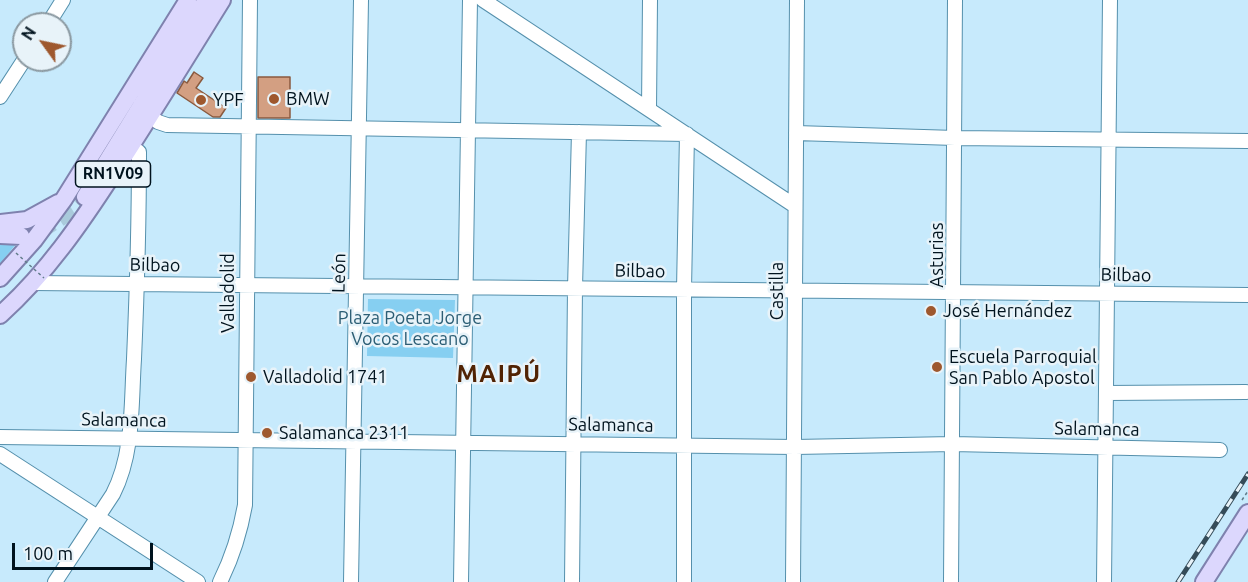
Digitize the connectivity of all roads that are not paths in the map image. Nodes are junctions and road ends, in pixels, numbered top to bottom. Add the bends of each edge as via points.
1 (188, 0) edge
2 (206, 0) edge
3 (216, 0) edge
4 (222, 0) edge
5 (250, 0) edge
6 (361, 0) edge
7 (470, 0) edge
8 (483, 0) edge
9 (650, 0) edge
10 (797, 0) edge
11 (955, 0) edge
12 (1110, 0) edge
13 (210, 19) junction
14 (16, 72) edge
15 (0, 97) edge
16 (649, 109) junction
17 (151, 116) junction
18 (248, 127) junction
19 (359, 128) junction
20 (469, 129) junction
21 (579, 132) junction
22 (795, 133) junction
23 (687, 134) junction
24 (955, 138) junction
25 (1108, 138) junction
26 (1248, 141) edge
27 (131, 146) junction
28 (85, 197) tunnel mouth
29 (64, 199) junction
30 (795, 206) junction
31 (0, 223) edge
32 (0, 235) edge
33 (21, 236) tunnel mouth
34 (0, 278) edge
35 (38, 280) junction
36 (137, 283) junction
37 (246, 285) junction
38 (357, 286) junction
39 (466, 287) junction
40 (575, 288) junction
41 (684, 289) junction
42 (795, 290) junction
43 (955, 291) junction
44 (1107, 293) junction
45 (1248, 295) edge
46 (0, 315) edge
47 (1246, 392) dead end
48 (1106, 393) junction
49 (0, 436) edge
50 (129, 438) junction
51 (245, 440) junction
52 (355, 441) junction
53 (464, 441) junction
54 (574, 442) junction
55 (953, 444) junction
56 (683, 445) junction
57 (795, 447) junction
58 (1106, 447) junction
59 (1220, 450) dead end
60 (0, 454) edge
61 (1248, 513) edge
62 (98, 517) junction
63 (55, 582) edge
64 (198, 582) edge
65 (220, 582) edge
66 (351, 582) edge
67 (461, 582) edge
68 (572, 582) edge
69 (684, 582) edge
70 (793, 582) edge
71 (951, 582) edge
72 (1104, 582) edge
73 (1204, 582) edge

1 - 29 main road, RN1V09
2 - 28 main road
3 - 13 street
4 - 13 main road, RN1V09
5 - 18 street, Valladolid
6 - 19 street, León
7 - 20 street
8 - 16 street
9 - 16 street
10 - 22 street, Castilla
11 - 24 street, Asturias
12 - 25 street
13 - 17 main road, RN1V09
14 - 15 street
16 - 23 street
17 - 18 street via 167,125
17 - 27 main road, RN1V09
18 - 19 street
18 - 37 street, Valladolid
19 - 20 street
19 - 38 street, León
20 - 21 street
20 - 39 street
21 - 23 street
21 - 40 street
22 - 24 street
22 - 30 street, Castilla
23 - 30 street
23 - 41 street
24 - 25 street
24 - 43 street, Asturias
25 - 26 street
25 - 44 street
27 - 35 main road, RN1V09
27 - 36 street via 139,152
29 - 31 main road via 27,220
29 - 34 main road, RN1V09
30 - 42 street, Castilla
32 - 33 main road
35 - 36 street, Bilbao
35 - 46 main road, RN1V09
36 - 37 street, Bilbao
36 - 50 street
37 - 38 street, Bilbao
37 - 51 street, Valladolid
38 - 39 street, Bilbao
38 - 52 street, León
39 - 40 street, Bilbao
39 - 53 street
40 - 41 street, Bilbao
40 - 54 street
41 - 42 street, Bilbao
41 - 56 street
42 - 43 street, Bilbao
42 - 57 street, Castilla
43 - 44 street, Bilbao
43 - 55 street, Asturias
44 - 45 street, Bilbao
44 - 48 street
47 - 48 street
48 - 58 street
49 - 50 street, Salamanca
50 - 51 street, Salamanca
50 - 62 street via 119,482
51 - 52 street, Salamanca
51 - 65 street, Valladolid via 245,505 240,535
52 - 53 street, Salamanca
52 - 66 street, León
53 - 54 street, Salamanca
53 - 67 street
54 - 56 street, Salamanca
54 - 68 street
55 - 57 street, Salamanca
55 - 58 street, Salamanca
55 - 71 street, Asturias
56 - 57 street, Salamanca
56 - 69 street
57 - 70 street, Castilla
58 - 59 street, Salamanca
58 - 72 street
60 - 62 street
61 - 73 main road
62 - 63 street
62 - 64 street

